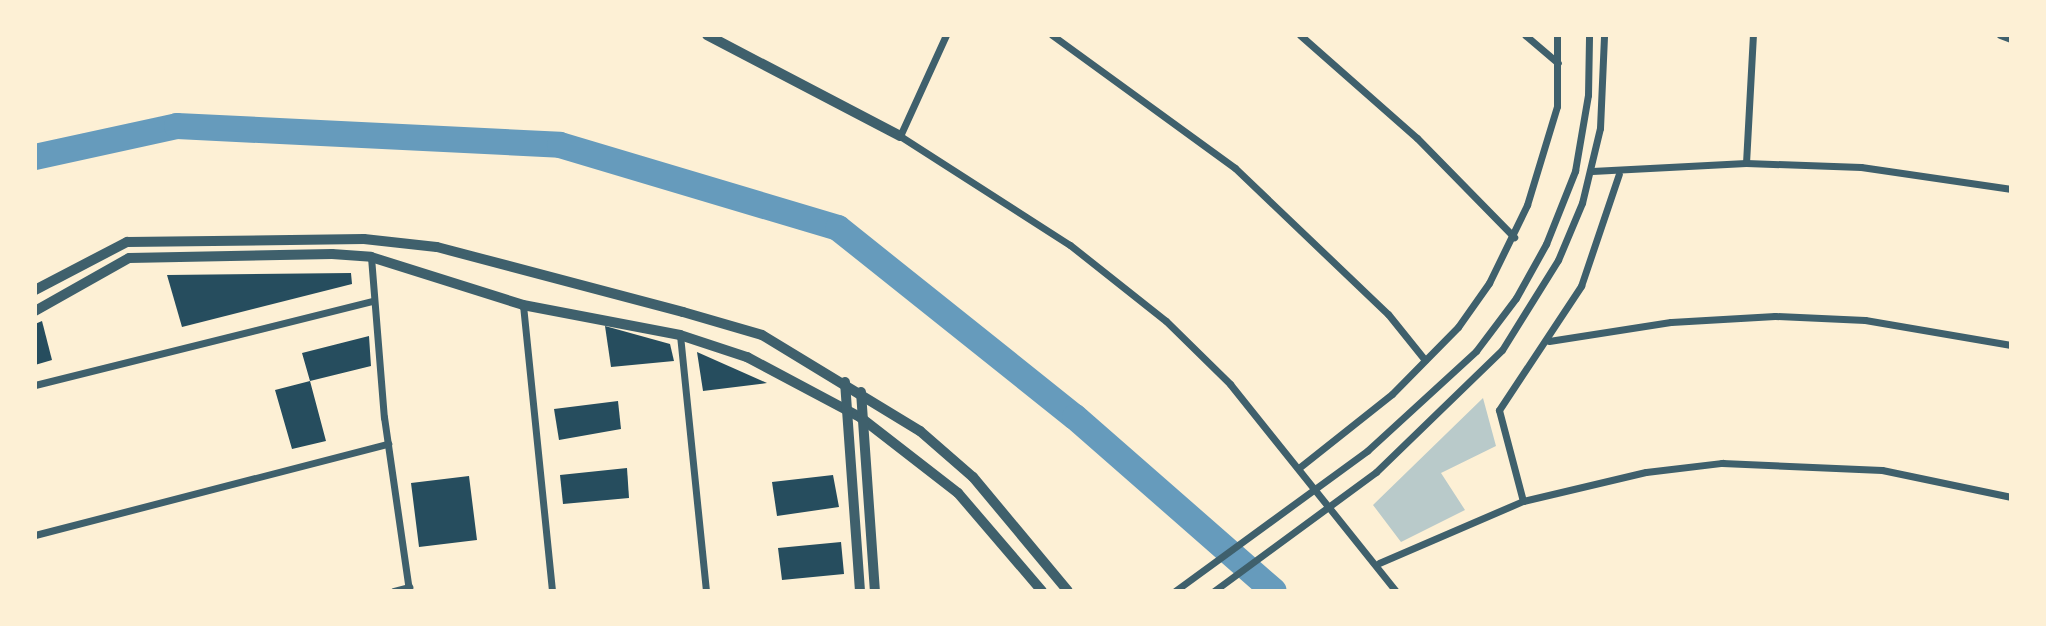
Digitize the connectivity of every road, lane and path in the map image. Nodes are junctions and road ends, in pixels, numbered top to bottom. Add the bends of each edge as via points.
1 (706, 35) edge
2 (946, 35) edge
3 (1052, 35) edge
4 (1300, 35) edge
5 (1525, 35) edge
6 (1558, 35) edge
7 (1589, 35) edge
8 (1604, 35) edge
9 (1753, 35) edge
10 (2000, 35) edge
11 (2011, 39) edge
12 (1558, 63) junction
13 (900, 136) junction
14 (1746, 163) junction
15 (1592, 171) junction
16 (1619, 174) junction
17 (2011, 189) edge
18 (1514, 237) junction
19 (371, 257) junction
20 (35, 290) edge
21 (372, 301) junction
22 (523, 305) junction
23 (35, 311) edge
24 (680, 335) junction
25 (1549, 341) junction
26 (2011, 345) edge
27 (1425, 360) junction
28 (845, 382) junction
29 (35, 385) edge
30 (861, 393) junction
31 (845, 409) junction
32 (860, 417) junction
33 (388, 444) junction
34 (1300, 467) junction
35 (1317, 487) junction
36 (2011, 497) edge
37 (1523, 501) junction
38 (1333, 507) junction
39 (35, 535) edge
40 (1379, 563) junction
41 (409, 589) edge
42 (394, 591) edge
43 (552, 591) edge
44 (706, 591) edge
45 (860, 591) edge
46 (875, 591) edge
47 (1042, 591) edge
48 (1068, 591) edge
49 (1175, 591) edge
50 (1214, 591) edge
51 (1396, 591) edge

1 - 13 street
2 - 13 street
3 - 27 street via 1245,176 1388,314
4 - 18 street via 1417,138
5 - 12 street
6 - 12 street
7 - 35 street via 1588,96 1575,171 1546,244 1516,298 1476,351 1423,402
8 - 15 street
9 - 14 street
10 - 11 street
12 - 18 street via 1557,106
13 - 34 street via 1070,246 1166,321
14 - 16 street
14 - 17 street via 1861,167
15 - 16 street
15 - 38 street via 1558,260 1502,350 1438,417
16 - 25 street via 1603,236
18 - 27 street via 1458,327
19 - 21 street
19 - 22 street
19 - 23 street via 130,258
20 - 28 street via 127,242 239,236 425,246 762,335
21 - 29 street
21 - 33 street
22 - 24 street
22 - 43 street
24 - 31 street via 747,357
24 - 44 street
25 - 26 street via 1671,321 1775,316 1865,320
25 - 37 street via 1499,410
27 - 34 street
28 - 30 street
28 - 31 street
30 - 32 street
30 - 48 street via 973,477
31 - 32 street
31 - 45 street
32 - 46 street
32 - 47 street via 958,493
33 - 39 street
33 - 41 street
34 - 35 street
35 - 38 street
35 - 49 street
36 - 37 street via 1946,480 1804,462 1646,472
37 - 40 street
38 - 40 street
38 - 50 street
40 - 51 street
41 - 42 street

